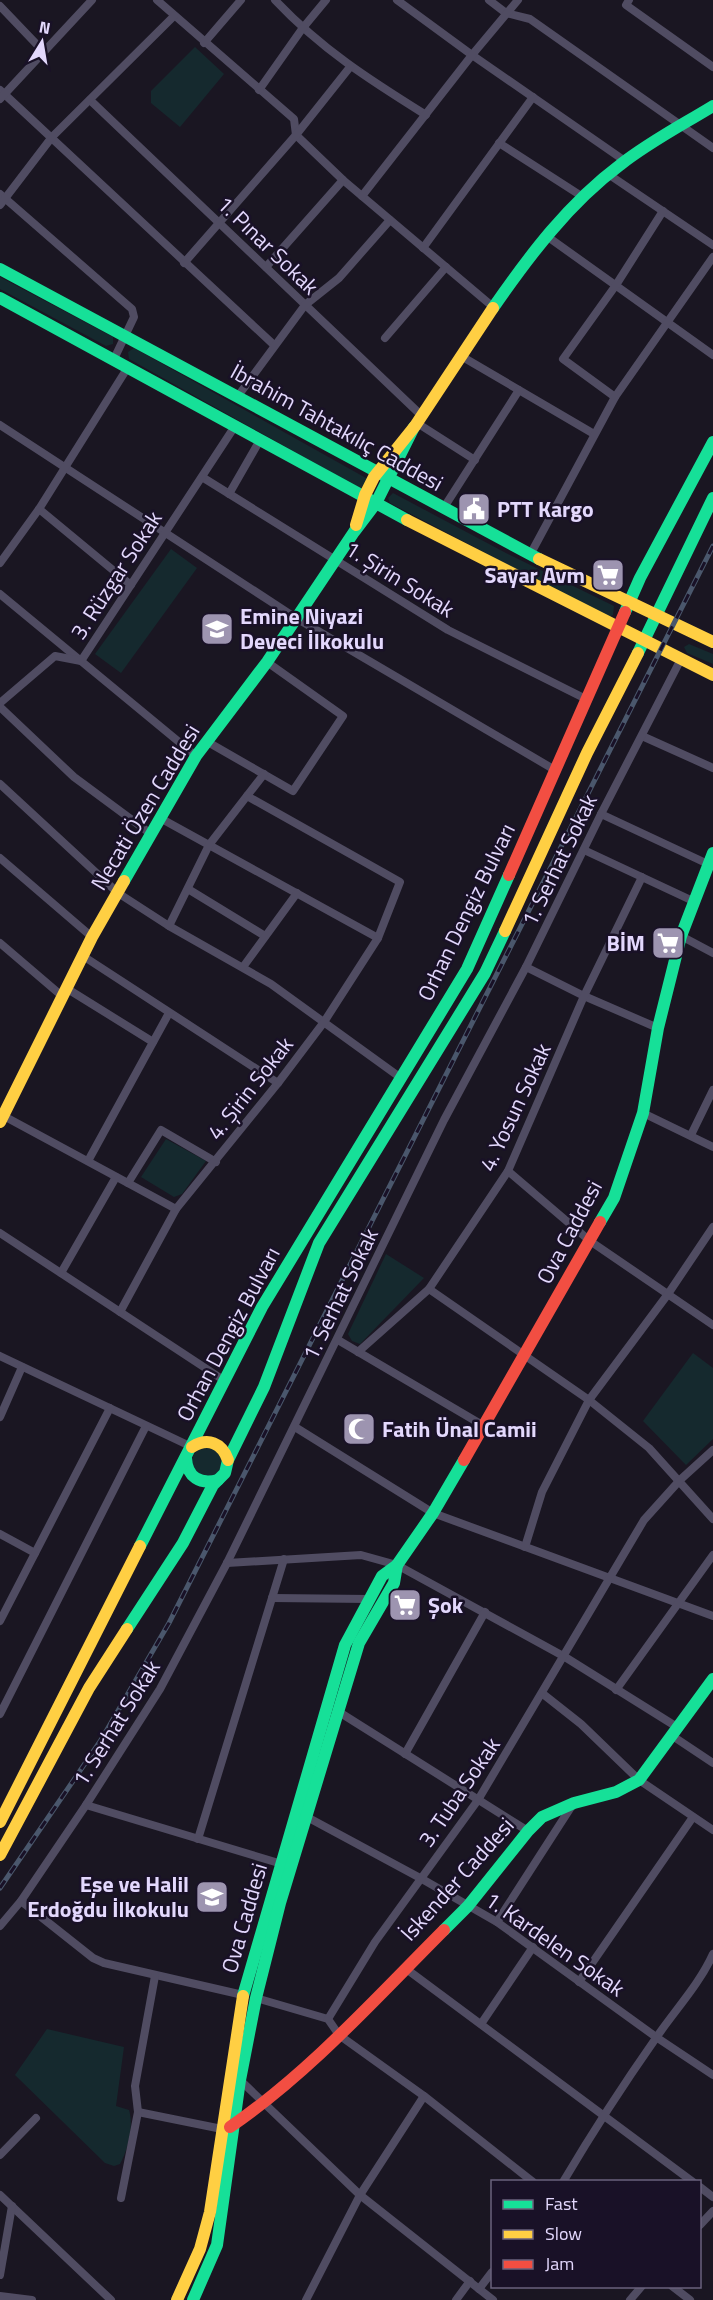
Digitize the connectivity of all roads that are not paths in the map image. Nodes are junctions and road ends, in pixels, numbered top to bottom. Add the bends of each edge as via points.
1 (5, 0) edge
2 (92, 0) edge
3 (157, 0) edge
4 (241, 0) edge
5 (275, 0) edge
6 (326, 0) edge
7 (397, 0) edge
8 (489, 0) edge
9 (518, 0) edge
10 (629, 0) edge
11 (0, 6) edge
12 (506, 13) junction
13 (174, 16) junction
14 (302, 29) junction
15 (204, 43) junction
16 (44, 52) junction
17 (472, 55) junction
18 (350, 67) junction
19 (713, 67) edge
20 (259, 90) junction
21 (2, 94) edge
22 (533, 97) junction
23 (90, 100) junction
24 (713, 106) edge
25 (426, 115) junction
26 (681, 126) junction
27 (296, 135) junction
28 (52, 137) junction
29 (499, 143) junction
30 (713, 148) edge
31 (625, 161) junction
32 (608, 174) junction
33 (343, 180) junction
34 (362, 196) junction
35 (583, 197) junction
36 (2, 199) edge
37 (663, 211) junction
38 (390, 220) junction
39 (219, 222) junction
40 (548, 237) junction
41 (713, 245) edge
42 (423, 248) junction
43 (713, 257) edge
44 (184, 263) junction
45 (266, 267) junction
46 (446, 267) junction
47 (0, 269) edge
48 (616, 285) junction
49 (0, 298) edge
50 (305, 305) junction
51 (492, 306) junction
52 (667, 322) junction
53 (124, 337) junction
54 (385, 338) dead end
55 (274, 345) junction
56 (713, 355) edge
57 (461, 356) junction
58 (114, 359) junction
59 (128, 367) junction
60 (519, 390) junction
61 (238, 396) junction
62 (615, 397) junction
63 (418, 422) junction
64 (0, 425) edge
65 (235, 426) junction
66 (594, 434) junction
67 (260, 440) junction
68 (713, 442) edge
69 (475, 460) junction
70 (66, 468) junction
71 (376, 473) junction
72 (202, 477) junction
73 (388, 480) junction
74 (229, 494) junction
75 (364, 498) junction
76 (713, 498) edge
77 (376, 503) junction
78 (39, 509) junction
79 (443, 509) junction
80 (354, 532) junction
81 (165, 533) junction
82 (530, 555) junction
83 (336, 560) junction
84 (0, 562) edge
85 (131, 585) junction
86 (0, 594) edge
87 (629, 603) junction
88 (657, 616) junction
89 (296, 618) junction
90 (618, 628) junction
91 (644, 642) junction
92 (713, 642) edge
93 (681, 659) junction
94 (81, 661) junction
95 (267, 662) junction
96 (713, 675) edge
97 (586, 699) junction
98 (0, 705) edge
99 (642, 736) junction
100 (206, 741) junction
101 (196, 756) junction
102 (713, 768) edge
103 (555, 770) junction
104 (264, 774) junction
105 (0, 784) edge
106 (247, 796) junction
107 (601, 814) junction
108 (160, 818) junction
109 (151, 834) junction
110 (209, 845) junction
111 (584, 850) junction
112 (0, 858) edge
113 (710, 858) edge
114 (642, 877) junction
115 (188, 889) junction
116 (118, 893) junction
117 (297, 893) junction
118 (693, 901) junction
119 (169, 926) junction
120 (265, 936) junction
121 (681, 936) junction
122 (92, 937) junction
123 (378, 938) junction
124 (0, 944) edge
125 (713, 953) edge
126 (82, 956) junction
127 (243, 967) junction
128 (526, 967) junction
129 (64, 992) junction
130 (584, 996) junction
131 (169, 1013) junction
132 (324, 1022) junction
133 (658, 1028) junction
134 (153, 1042) junction
135 (400, 1078) junction
136 (278, 1083) junction
137 (713, 1090) edge
138 (643, 1113) junction
139 (1, 1117) edge
140 (691, 1135) junction
141 (713, 1147) edge
142 (88, 1161) junction
143 (216, 1162) junction
144 (508, 1171) junction
145 (116, 1177) junction
146 (128, 1183) junction
147 (176, 1209) junction
148 (713, 1227) edge
149 (0, 1233) edge
150 (590, 1241) junction
151 (61, 1273) junction
152 (429, 1289) junction
153 (668, 1293) junction
154 (120, 1312) junction
155 (713, 1325) edge
156 (338, 1340) junction
157 (358, 1352) junction
158 (0, 1356) edge
159 (524, 1356) junction
160 (22, 1366) junction
161 (225, 1381) junction
162 (589, 1400) junction
163 (110, 1408) junction
164 (0, 1417) edge
165 (147, 1426) junction
166 (484, 1426) junction
167 (295, 1427) junction
168 (713, 1450) edge
169 (189, 1453) junction
170 (228, 1460) junction
171 (218, 1480) junction
172 (680, 1480) junction
173 (433, 1513) junction
174 (713, 1519) edge
175 (0, 1534) edge
176 (525, 1547) junction
177 (35, 1553) junction
178 (713, 1555) edge
179 (284, 1559) junction
180 (227, 1563) junction
181 (397, 1565) junction
182 (610, 1579) junction
183 (272, 1598) junction
184 (370, 1599) junction
185 (678, 1603) junction
186 (485, 1612) junction
187 (713, 1616) edge
188 (1, 1617) edge
189 (565, 1657) junction
190 (713, 1680) edge
191 (616, 1690) junction
192 (543, 1694) junction
193 (339, 1712) junction
194 (0, 1714) edge
195 (674, 1731) junction
196 (405, 1754) junction
197 (713, 1763) edge
198 (639, 1780) junction
199 (478, 1800) junction
200 (574, 1803) junction
201 (86, 1805) junction
202 (302, 1815) junction
203 (693, 1817) junction
204 (0, 1822) edge
205 (713, 1830) edge
206 (528, 1831) junction
207 (198, 1839) junction
208 (0, 1855) edge
209 (282, 1864) junction
210 (422, 1879) junction
211 (21, 1901) junction
212 (468, 1906) junction
213 (496, 1922) junction
214 (0, 1926) edge
215 (533, 1947) junction
216 (713, 1954) edge
217 (405, 1968) junction
218 (709, 1971) edge
219 (156, 1976) junction
220 (579, 1982) junction
221 (250, 1997) junction
222 (328, 2019) junction
223 (481, 2024) junction
224 (339, 2035) junction
225 (656, 2037) junction
226 (713, 2075) edge
227 (240, 2080) junction
228 (424, 2096) junction
229 (265, 2103) junction
230 (138, 2112) junction
231 (603, 2115) junction
232 (36, 2118) dead end
233 (235, 2125) junction
234 (222, 2129) junction
235 (0, 2155) edge
236 (533, 2180) edge
237 (563, 2180) edge
238 (692, 2180) edge
239 (0, 2195) edge
240 (360, 2195) junction
241 (121, 2198) dead end
242 (12, 2206) junction
243 (713, 2211) edge
244 (701, 2223) edge
245 (491, 2273) edge
246 (0, 2275) edge
247 (470, 2282) junction
248 (640, 2288) edge
249 (675, 2288) edge
250 (479, 2289) junction
251 (0, 2296) edge
252 (197, 2299) edge
253 (32, 2300) edge
254 (111, 2300) edge
255 (177, 2300) edge
256 (306, 2300) edge
257 (456, 2300) edge
258 (493, 2300) edge
259 (630, 2300) edge
260 (690, 2300) edge

1 - 11 street
2 - 16 street
3 - 13 street
4 - 15 street
5 - 14 street
6 - 14 street
7 - 17 street
8 - 12 street
9 - 12 street
10 - 19 street via 626,5
11 - 16 street
12 - 17 street
12 - 26 street via 530,20
13 - 15 street
13 - 23 street
14 - 18 street
14 - 20 street
15 - 20 street
16 - 21 street
17 - 22 street
17 - 25 street
18 - 25 street
18 - 27 street
20 - 27 street via 294,119
21 - 28 street
22 - 29 street
22 - 31 street
23 - 28 street
23 - 39 street, 1. Pınar Sokak
24 - 26 main road, Necati Özen Caddesi
25 - 34 street
26 - 30 street
26 - 31 main road, Necati Özen Caddesi
27 - 33 street
27 - 39 street
28 - 36 street
28 - 44 street
29 - 35 street
29 - 42 street
31 - 32 main road, Necati Özen Caddesi
32 - 35 main road, Necati Özen Caddesi
32 - 37 street
33 - 34 street
33 - 45 street
34 - 38 street
35 - 40 main road, Necati Özen Caddesi
36 - 53 street via 132,309 134,317
37 - 41 street
37 - 48 street
38 - 42 street
38 - 50 street via 339,278
39 - 44 street
39 - 45 street, 1. Pınar Sokak
40 - 48 street
40 - 51 main road, Necati Özen Caddesi
42 - 46 street
43 - 52 street
44 - 55 street
45 - 50 street, 1. Pınar Sokak
46 - 51 street
46 - 54 street
47 - 53 main road, İbrahim Tahtakılıç Caddesi
48 - 52 street
48 - 62 street via 563,359
49 - 58 main road, İbrahim Tahtakılıç Caddesi
50 - 55 street
50 - 63 street, 1. Pınar Sokak
51 - 57 main road, Necati Özen Caddesi
52 - 56 street
52 - 62 street
53 - 58 street
53 - 61 main road, İbrahim Tahtakılıç Caddesi
55 - 61 street
57 - 60 street
57 - 63 main road, Necati Özen Caddesi
58 - 59 main road, İbrahim Tahtakılıç Caddesi
59 - 65 main road, İbrahim Tahtakılıç Caddesi
59 - 70 street
60 - 66 street
60 - 69 street
61 - 71 main road, İbrahim Tahtakılıç Caddesi
62 - 66 street
63 - 69 street, 1. Pınar Sokak
63 - 71 main road, Necati Özen Caddesi
63 - 73 main road, Necati Özen Caddesi
64 - 70 street
65 - 67 main road, İbrahim Tahtakılıç Caddesi
65 - 72 street, 3. Rüzgar Sokak
66 - 82 street
67 - 74 street
67 - 75 main road, İbrahim Tahtakılıç Caddesi
68 - 87 main road, Orhan Dengiz Bulvarı
69 - 79 street
70 - 78 street
70 - 81 street
71 - 73 main road, İbrahim Tahtakılıç Caddesi
71 - 75 main road, Necati Özen Caddesi
72 - 74 street, 1. Şirin Sokak
72 - 81 street, 3. Rüzgar Sokak
73 - 77 main road, Necati Özen Caddesi
73 - 79 main road, İbrahim Tahtakılıç Caddesi
74 - 83 street, 1. Şirin Sokak
75 - 77 main road, İbrahim Tahtakılıç Caddesi
75 - 80 main road, Necati Özen Caddesi
76 - 88 main road, Orhan Dengiz Bulvarı
77 - 80 main road, Necati Özen Caddesi
77 - 90 main road, İbrahim Tahtakılıç Caddesi
78 - 84 street
78 - 85 street
79 - 82 main road, İbrahim Tahtakılıç Caddesi
80 - 83 main road, Necati Özen Caddesi
81 - 85 street, 3. Rüzgar Sokak
81 - 89 street
82 - 87 main road, İbrahim Tahtakılıç Caddesi
83 - 89 main road, Necati Özen Caddesi
83 - 97 street, 1. Şirin Sokak via 448,630
85 - 94 street, 3. Rüzgar Sokak
86 - 94 street
87 - 88 main road, İbrahim Tahtakılıç Caddesi
87 - 90 main road, Orhan Dengiz Bulvarı
88 - 91 main road, Orhan Dengiz Bulvarı
88 - 92 main road, İbrahim Tahtakılıç Caddesi
89 - 95 main road, Necati Özen Caddesi
89 - 103 street
90 - 91 main road, İbrahim Tahtakılıç Caddesi
90 - 97 main road, Orhan Dengiz Bulvarı
91 - 93 main road, İbrahim Tahtakılıç Caddesi
91 - 170 main road, Orhan Dengiz Bulvarı via 587,753 485,973 319,1243 264,1387
93 - 96 main road, İbrahim Tahtakılıç Caddesi
93 - 99 street, 1. Serhat Sokak
94 - 98 street, 3. Rüzgar Sokak via 55,656
94 - 101 street
95 - 100 main road, Necati Özen Caddesi
95 - 104 street via 343,716 292,791
97 - 103 main road, Orhan Dengiz Bulvarı
98 - 109 street via 74,777
99 - 102 street
99 - 107 street, 1. Serhat Sokak
100 - 101 main road, Necati Özen Caddesi
100 - 104 street
101 - 108 main road, Necati Özen Caddesi
103 - 135 main road, Orhan Dengiz Bulvarı via 467,969
104 - 106 street
105 - 116 street
106 - 110 street
106 - 123 street, 4. Şirin Sokak via 400,882
107 - 111 street, 1. Serhat Sokak
107 - 113 street
108 - 109 main road, Necati Özen Caddesi
108 - 110 street
109 - 116 main road, Necati Özen Caddesi
110 - 115 street
110 - 117 street
111 - 114 street
111 - 128 street, 1. Serhat Sokak
112 - 122 street
113 - 118 main road, Ova Caddesi
114 - 118 street
114 - 130 street, 4. Yosun Sokak
115 - 119 street
115 - 120 street
116 - 119 street
116 - 122 main road, Necati Özen Caddesi
117 - 120 street
117 - 123 street
118 - 121 main road, Ova Caddesi
119 - 127 street
120 - 127 street
121 - 125 street
121 - 133 main road, Ova Caddesi
122 - 126 main road, Necati Özen Caddesi
123 - 132 street, 4. Şirin Sokak
124 - 129 street
126 - 129 main road, Necati Özen Caddesi
126 - 131 street
127 - 132 street
128 - 130 street
128 - 156 street, 1. Serhat Sokak via 444,1120
129 - 134 street
129 - 139 main road, Necati Özen Caddesi
130 - 133 street
130 - 144 street, 4. Yosun Sokak
131 - 134 street
131 - 136 street
132 - 135 street
132 - 136 street, 4. Şirin Sokak
133 - 138 main road, Ova Caddesi
134 - 142 street
135 - 161 main road, Orhan Dengiz Bulvarı via 262,1307
136 - 143 street, 4. Şirin Sokak
137 - 140 street
138 - 140 street
138 - 150 main road, Ova Caddesi via 614,1198
139 - 142 street
140 - 141 street
142 - 145 street
143 - 146 street via 161,1130
143 - 147 street, 4. Şirin Sokak
144 - 150 street
144 - 152 street, 4. Yosun Sokak
145 - 146 street
145 - 151 street
146 - 147 street
147 - 154 street, 4. Şirin Sokak
148 - 153 street
149 - 151 street
150 - 153 street
150 - 159 main road, Ova Caddesi
151 - 154 street
152 - 157 street, 4. Yosun Sokak
152 - 159 street
153 - 155 street
153 - 162 street
154 - 161 street
156 - 157 street
156 - 167 street, 1. Serhat Sokak
157 - 166 street
158 - 160 street
159 - 162 street
159 - 166 main road, Ova Caddesi
160 - 163 street
160 - 164 street
161 - 169 main road, Orhan Dengiz Bulvarı
162 - 172 street via 649,1448
162 - 176 street via 542,1492
163 - 165 street
163 - 177 street
165 - 169 street
165 - 194 street
166 - 173 main road, Ova Caddesi
167 - 173 street
167 - 180 street, 1. Serhat Sokak
168 - 172 street, 3. Tuba Sokak
169 - 170 main road, Orhan Dengiz Bulvarı via 202,1441 214,1442 224,1449
169 - 171 main road, Orhan Dengiz Bulvarı via 188,1472 195,1479 208,1483
169 - 204 main road, Orhan Dengiz Bulvarı
170 - 171 main road, Orhan Dengiz Bulvarı via 225,1473
171 - 208 main road, Orhan Dengiz Bulvarı via 183,1543 89,1688
172 - 174 street
172 - 182 street, 3. Tuba Sokak via 644,1520
173 - 176 street
173 - 181 main road, Ova Caddesi
175 - 177 street
176 - 182 street
177 - 188 street
178 - 185 street
179 - 180 street
179 - 181 street via 361,1555
179 - 183 street
180 - 201 street, 1. Serhat Sokak via 160,1689
181 - 184 main road, Ova Caddesi via 382,1576
181 - 186 street
181 - 193 main road, Ova Caddesi via 394,1583 359,1643
182 - 185 street
182 - 189 street, 3. Tuba Sokak
183 - 184 street
183 - 207 street
184 - 202 main road, Ova Caddesi via 345,1645
185 - 187 street
185 - 191 street
186 - 189 street
186 - 196 street
189 - 191 street
189 - 192 street, 3. Tuba Sokak
190 - 195 main road, İskender Caddesi
191 - 195 street
192 - 198 street via 581,1724
192 - 199 street, 3. Tuba Sokak
193 - 196 street
193 - 202 main road, Ova Caddesi
195 - 197 street
195 - 198 main road, İskender Caddesi
196 - 199 street
198 - 200 main road, İskender Caddesi via 616,1792
198 - 203 street
199 - 206 street
199 - 210 street, 3. Tuba Sokak
200 - 206 main road, İskender Caddesi via 542,1817
200 - 213 street
201 - 207 street
201 - 211 street, 1. Serhat Sokak
202 - 209 main road, Ova Caddesi
202 - 210 street, 1. Kardelen Sokak
202 - 221 main road, Ova Caddesi via 280,1904
203 - 205 street
203 - 220 street
206 - 212 main road, İskender Caddesi
207 - 209 street
209 - 221 main road, Ova Caddesi
210 - 212 street, 1. Kardelen Sokak
210 - 222 street, 3. Tuba Sokak via 375,1942
211 - 214 street, 1. Serhat Sokak
211 - 219 street via 93,1958 123,1970
212 - 213 street, 1. Kardelen Sokak
212 - 217 main road, İskender Caddesi
213 - 215 street, 1. Kardelen Sokak
215 - 220 street, 1. Kardelen Sokak
215 - 223 street
216 - 218 street
217 - 223 street
217 - 224 main road, İskender Caddesi
218 - 225 street
219 - 221 street
219 - 230 street via 135,2085
220 - 225 street, 1. Kardelen Sokak
221 - 222 street
221 - 227 main road, Ova Caddesi
221 - 234 main road, Ova Caddesi
222 - 224 street
223 - 231 street
224 - 228 street
224 - 229 main road, İskender Caddesi
225 - 226 street, 1. Kardelen Sokak
225 - 231 street
227 - 229 street
227 - 233 main road, Ova Caddesi
228 - 236 street
228 - 240 street
229 - 233 main road, İskender Caddesi
229 - 240 street
230 - 234 street
230 - 241 street
231 - 237 street
231 - 238 street
232 - 235 street
233 - 234 main road, İskender Caddesi
233 - 252 main road, Ova Caddesi via 217,2245
234 - 255 main road, Ova Caddesi via 210,2212
239 - 242 street
240 - 247 street
240 - 256 street
242 - 246 street
242 - 254 street
243 - 244 street
245 - 250 street
247 - 250 street
247 - 257 street
248 - 259 street
249 - 260 street
250 - 258 street
251 - 253 street

